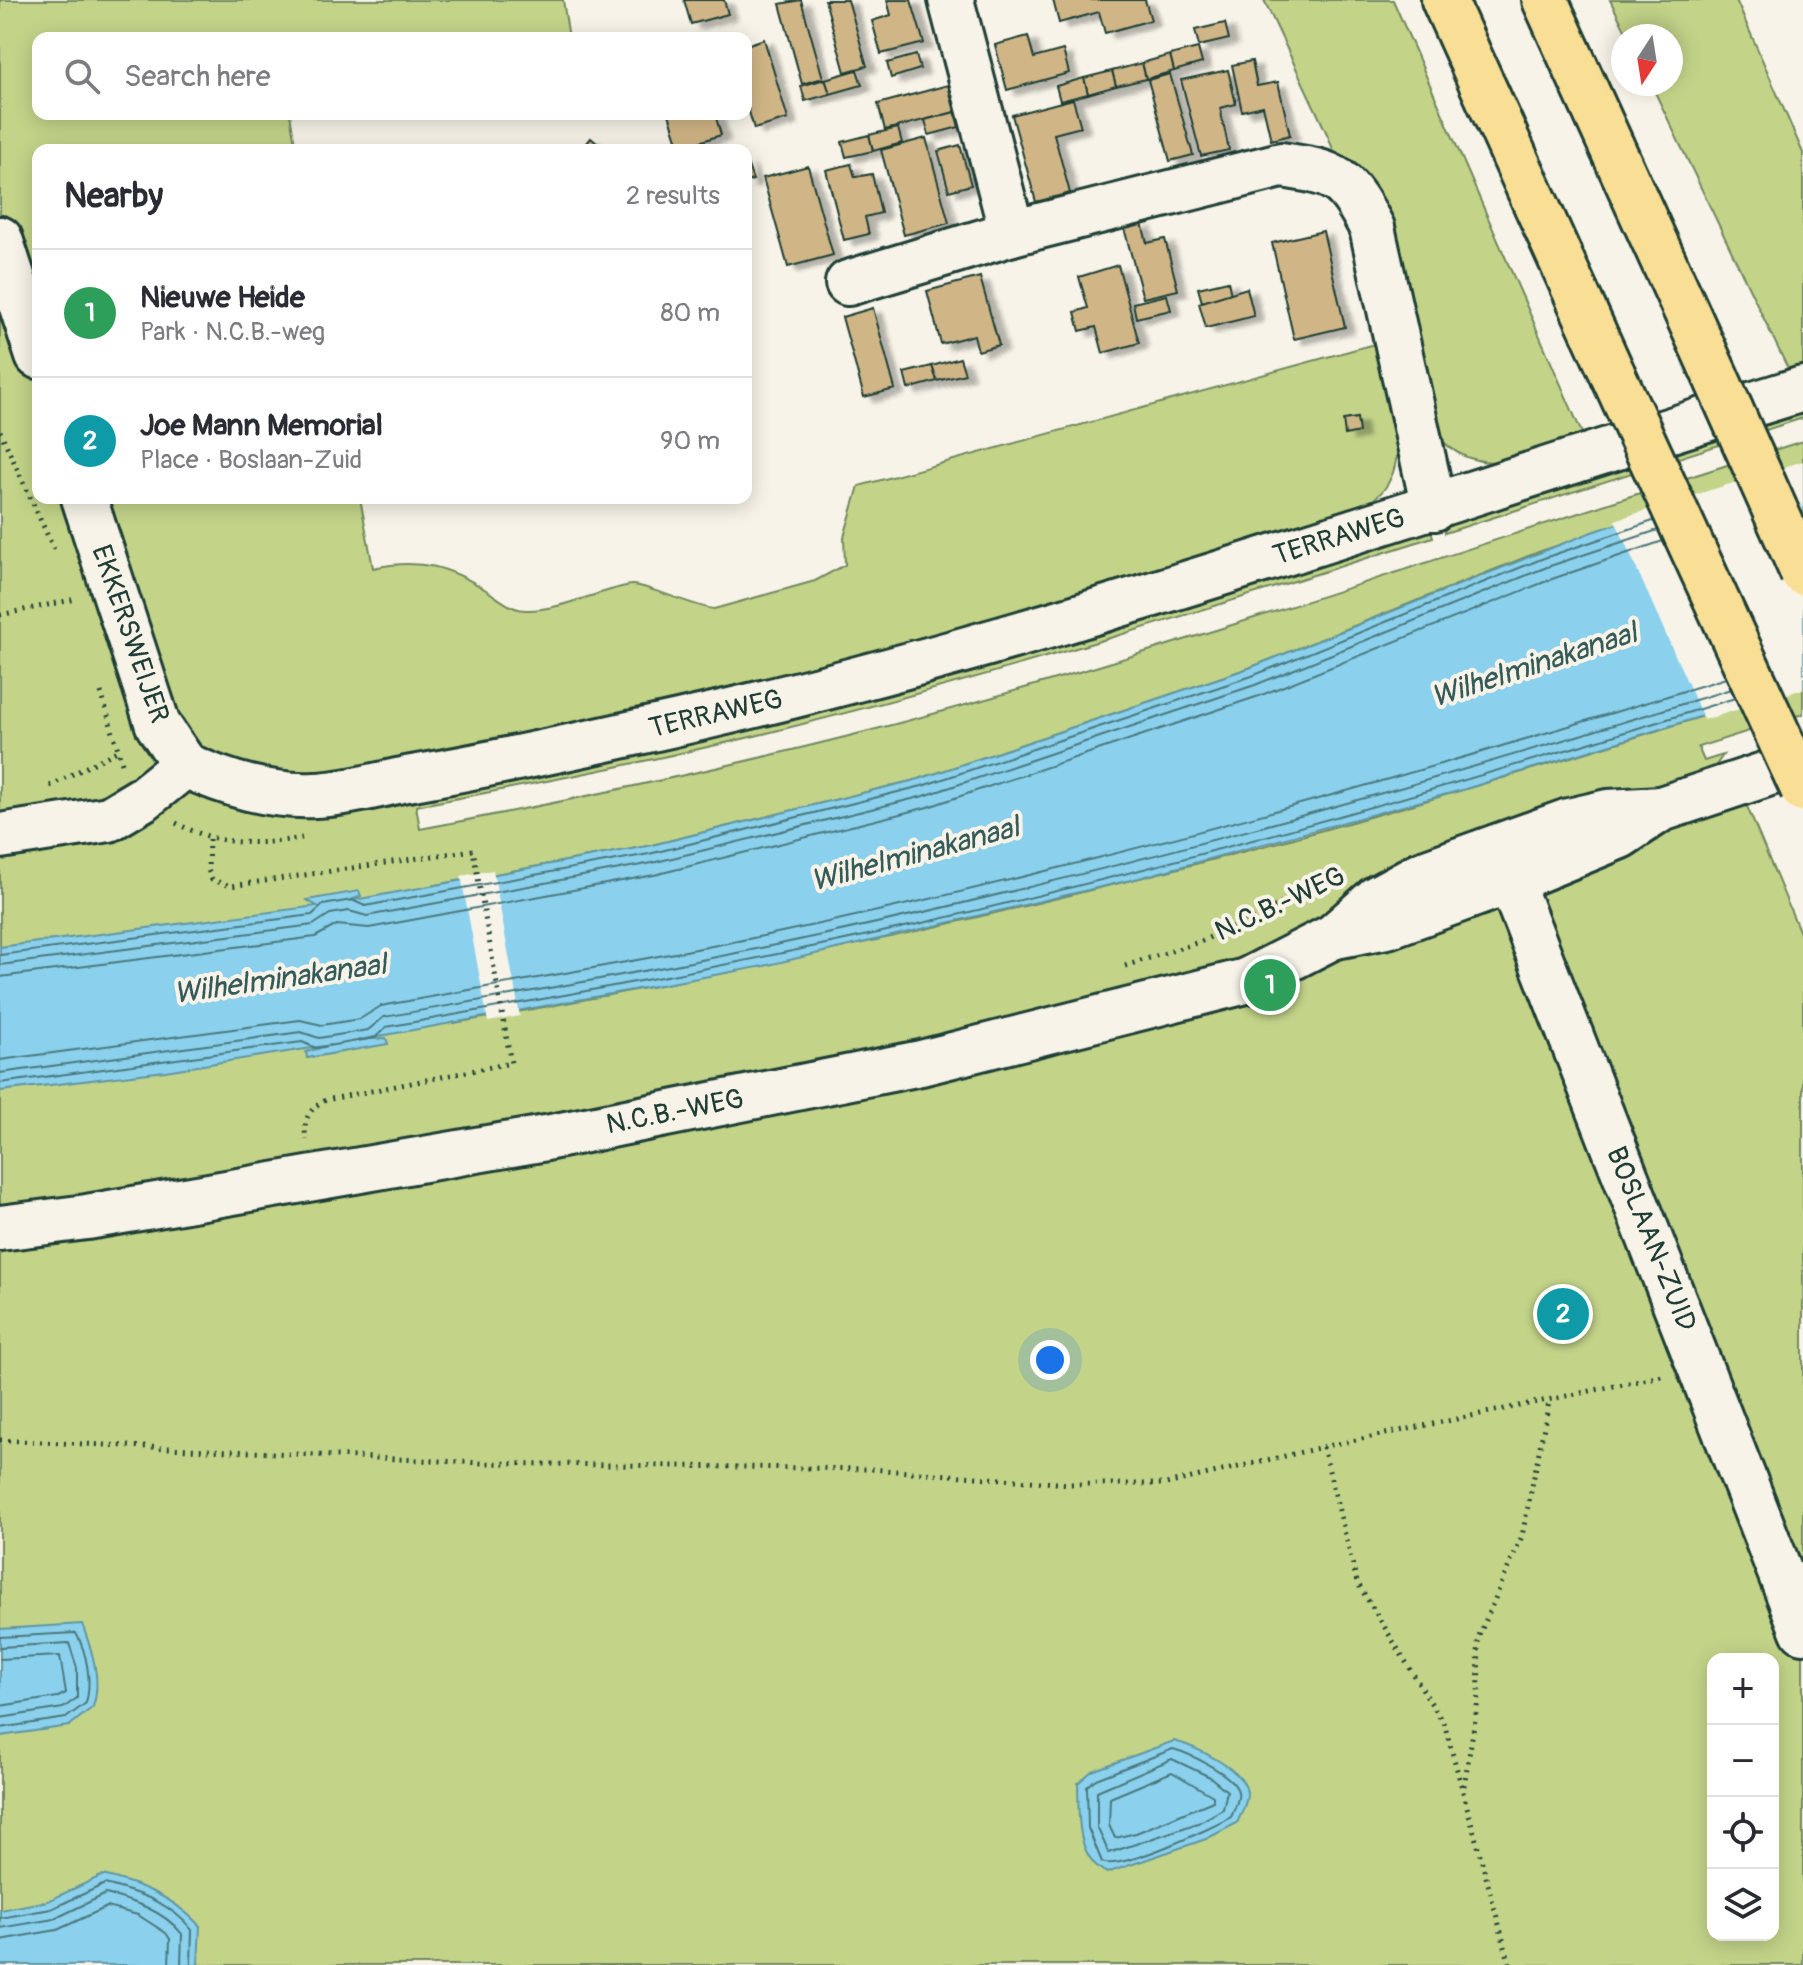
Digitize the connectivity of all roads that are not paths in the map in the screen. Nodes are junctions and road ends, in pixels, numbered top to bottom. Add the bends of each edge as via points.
1 (951, 0) edge
2 (1444, 0) edge
3 (1545, 0) edge
4 (1012, 233) junction
5 (0, 239) edge
6 (848, 283) dead end
7 (32, 338) edge
8 (1803, 389) edge
9 (86, 504) edge
10 (1434, 508) junction
11 (1803, 573) edge
12 (1803, 762) edge
13 (185, 765) junction
14 (1803, 789) edge
15 (0, 836) edge
16 (1503, 865) junction
17 (0, 1228) edge
18 (1803, 1631) edge

1 - 4 street
2 - 14 highway, bridge
3 - 11 highway, bridge
4 - 6 street, TERRAWEG
4 - 10 street, TERRAWEG via 1281,165 1327,172 1355,196 1372,228
5 - 7 street
8 - 10 street, TERRAWEG via 1582,456
9 - 13 street, EKKERSWEIJER via 158,725
10 - 13 street, TERRAWEG via 953,654 582,744 319,795 242,787
12 - 16 street, N.C.B.-WEG via 1661,809 1620,836
13 - 15 street via 109,819
16 - 17 street, N.C.B.-WEG via 1387,926 1334,936 1246,981 921,1063 546,1138
16 - 18 street, BOSLAAN-ZUID

